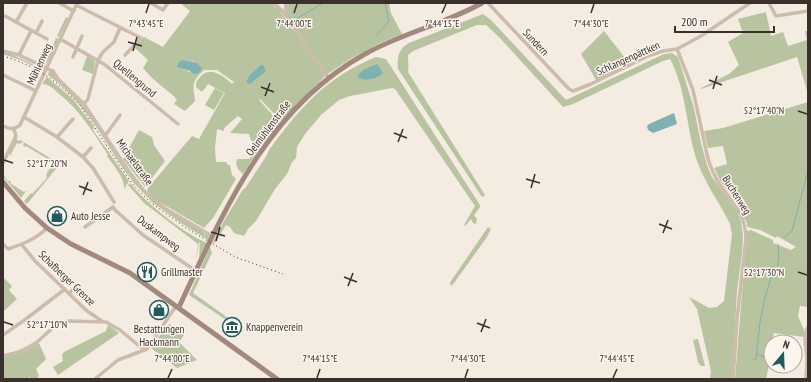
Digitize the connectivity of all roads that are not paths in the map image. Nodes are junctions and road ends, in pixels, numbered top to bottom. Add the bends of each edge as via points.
1 (27, 3) edge
2 (59, 3) edge
3 (151, 3) edge
4 (168, 3) edge
5 (273, 3) edge
6 (286, 3) edge
7 (482, 3) edge
8 (488, 3) edge
9 (750, 3) edge
10 (769, 3) edge
11 (77, 4) edge
12 (74, 11) junction
13 (808, 11) edge
14 (285, 15) junction
15 (5, 16) dead end
16 (42, 21) dead end
17 (16, 22) junction
18 (120, 28) junction
19 (31, 30) junction
20 (36, 33) junction
21 (82, 36) dead end
22 (47, 39) dead end
23 (60, 39) junction
24 (77, 49) junction
25 (677, 49) junction
26 (3, 51) edge
27 (19, 55) junction
28 (125, 55) dead end
29 (73, 56) dead end
30 (98, 60) junction
31 (47, 68) junction
32 (3, 75) edge
33 (328, 77) junction
34 (36, 91) junction
35 (573, 91) joint
36 (84, 104) junction
37 (120, 115) dead end
38 (24, 117) junction
39 (73, 119) dead end
40 (178, 124) dead end
41 (3, 126) edge
42 (14, 129) junction
43 (105, 136) junction
44 (57, 137) junction
45 (91, 148) dead end
46 (83, 157) junction
47 (3, 163) edge
48 (3, 182) edge
49 (114, 204) junction
50 (85, 227) dead end
51 (47, 228) junction
52 (212, 236) junction
53 (3, 244) edge
54 (22, 244) junction
55 (8, 249) junction
56 (3, 252) edge
57 (196, 271) junction
58 (78, 285) dead end
59 (65, 289) junction
60 (70, 293) junction
61 (178, 306) junction
62 (103, 322) junction
63 (808, 327) edge
64 (3, 335) edge
65 (147, 349) junction
66 (3, 356) edge
67 (95, 379) edge
68 (277, 379) edge
69 (734, 379) edge
70 (806, 379) edge

1 - 17 street
2 - 12 street
3 - 4 street via 163,10
5 - 14 street
6 - 14 street
7 - 33 street, Oelmühlenstraße via 455,17 381,46
8 - 35 street, Sundern
9 - 25 street, Schlangenpättken
10 - 13 street via 776,16
11 - 12 street, Mühlenweg
11 - 18 street
12 - 23 street, Mühlenweg
14 - 33 street
15 - 17 street
16 - 20 street
17 - 19 street
18 - 28 street via 141,38
18 - 30 street via 114,42
19 - 20 street
19 - 27 street
20 - 22 street
21 - 24 street
23 - 24 street, Quellengrund
23 - 31 street, Mühlenweg
24 - 29 street
24 - 30 street, Quellengrund
25 - 35 street, Schlangenpättken via 648,56
25 - 69 street, Buchenweg via 693,90 712,170 742,216 745,225
26 - 27 street, Michaelstraße
27 - 31 street, Michaelstraße
30 - 36 street via 88,99
30 - 40 street, Quellengrund
31 - 34 street, Mühlenweg
31 - 36 street, Michaelstraße via 53,71
32 - 34 street
33 - 52 street, Oelmühlenstraße via 300,102 279,126 243,180
34 - 38 street, Mühlenweg
36 - 43 street, Michaelstraße
37 - 43 street, Michaelstraße
38 - 42 street, Mühlenweg via 20,125
38 - 44 street, Duskampweg
39 - 44 street
41 - 42 street
42 - 47 street, Mühlenweg via 16,136
43 - 52 street, Michaelstraße via 140,186 166,209
44 - 46 street, Duskampweg
45 - 46 street
46 - 49 street, Duskampweg via 93,168
48 - 51 street via 25,208
49 - 50 street
49 - 57 street, Duskampweg via 115,210 143,234
51 - 54 street via 34,239
51 - 61 street via 71,244 130,273
52 - 57 street, Oelmühlenstraße
53 - 55 street
54 - 55 street
54 - 59 street, Schafberger Grenze via 35,261
55 - 56 street
57 - 61 street, Oelmühlenstraße
58 - 60 street
59 - 60 street, Schafberger Grenze
59 - 64 street
60 - 62 street, Schafberger Grenze via 87,311
61 - 65 street
61 - 68 street
62 - 65 street, Schafberger Grenze via 113,325 143,349
62 - 66 street via 61,322 36,343 19,352
63 - 70 street via 805,351
65 - 67 street via 118,360

